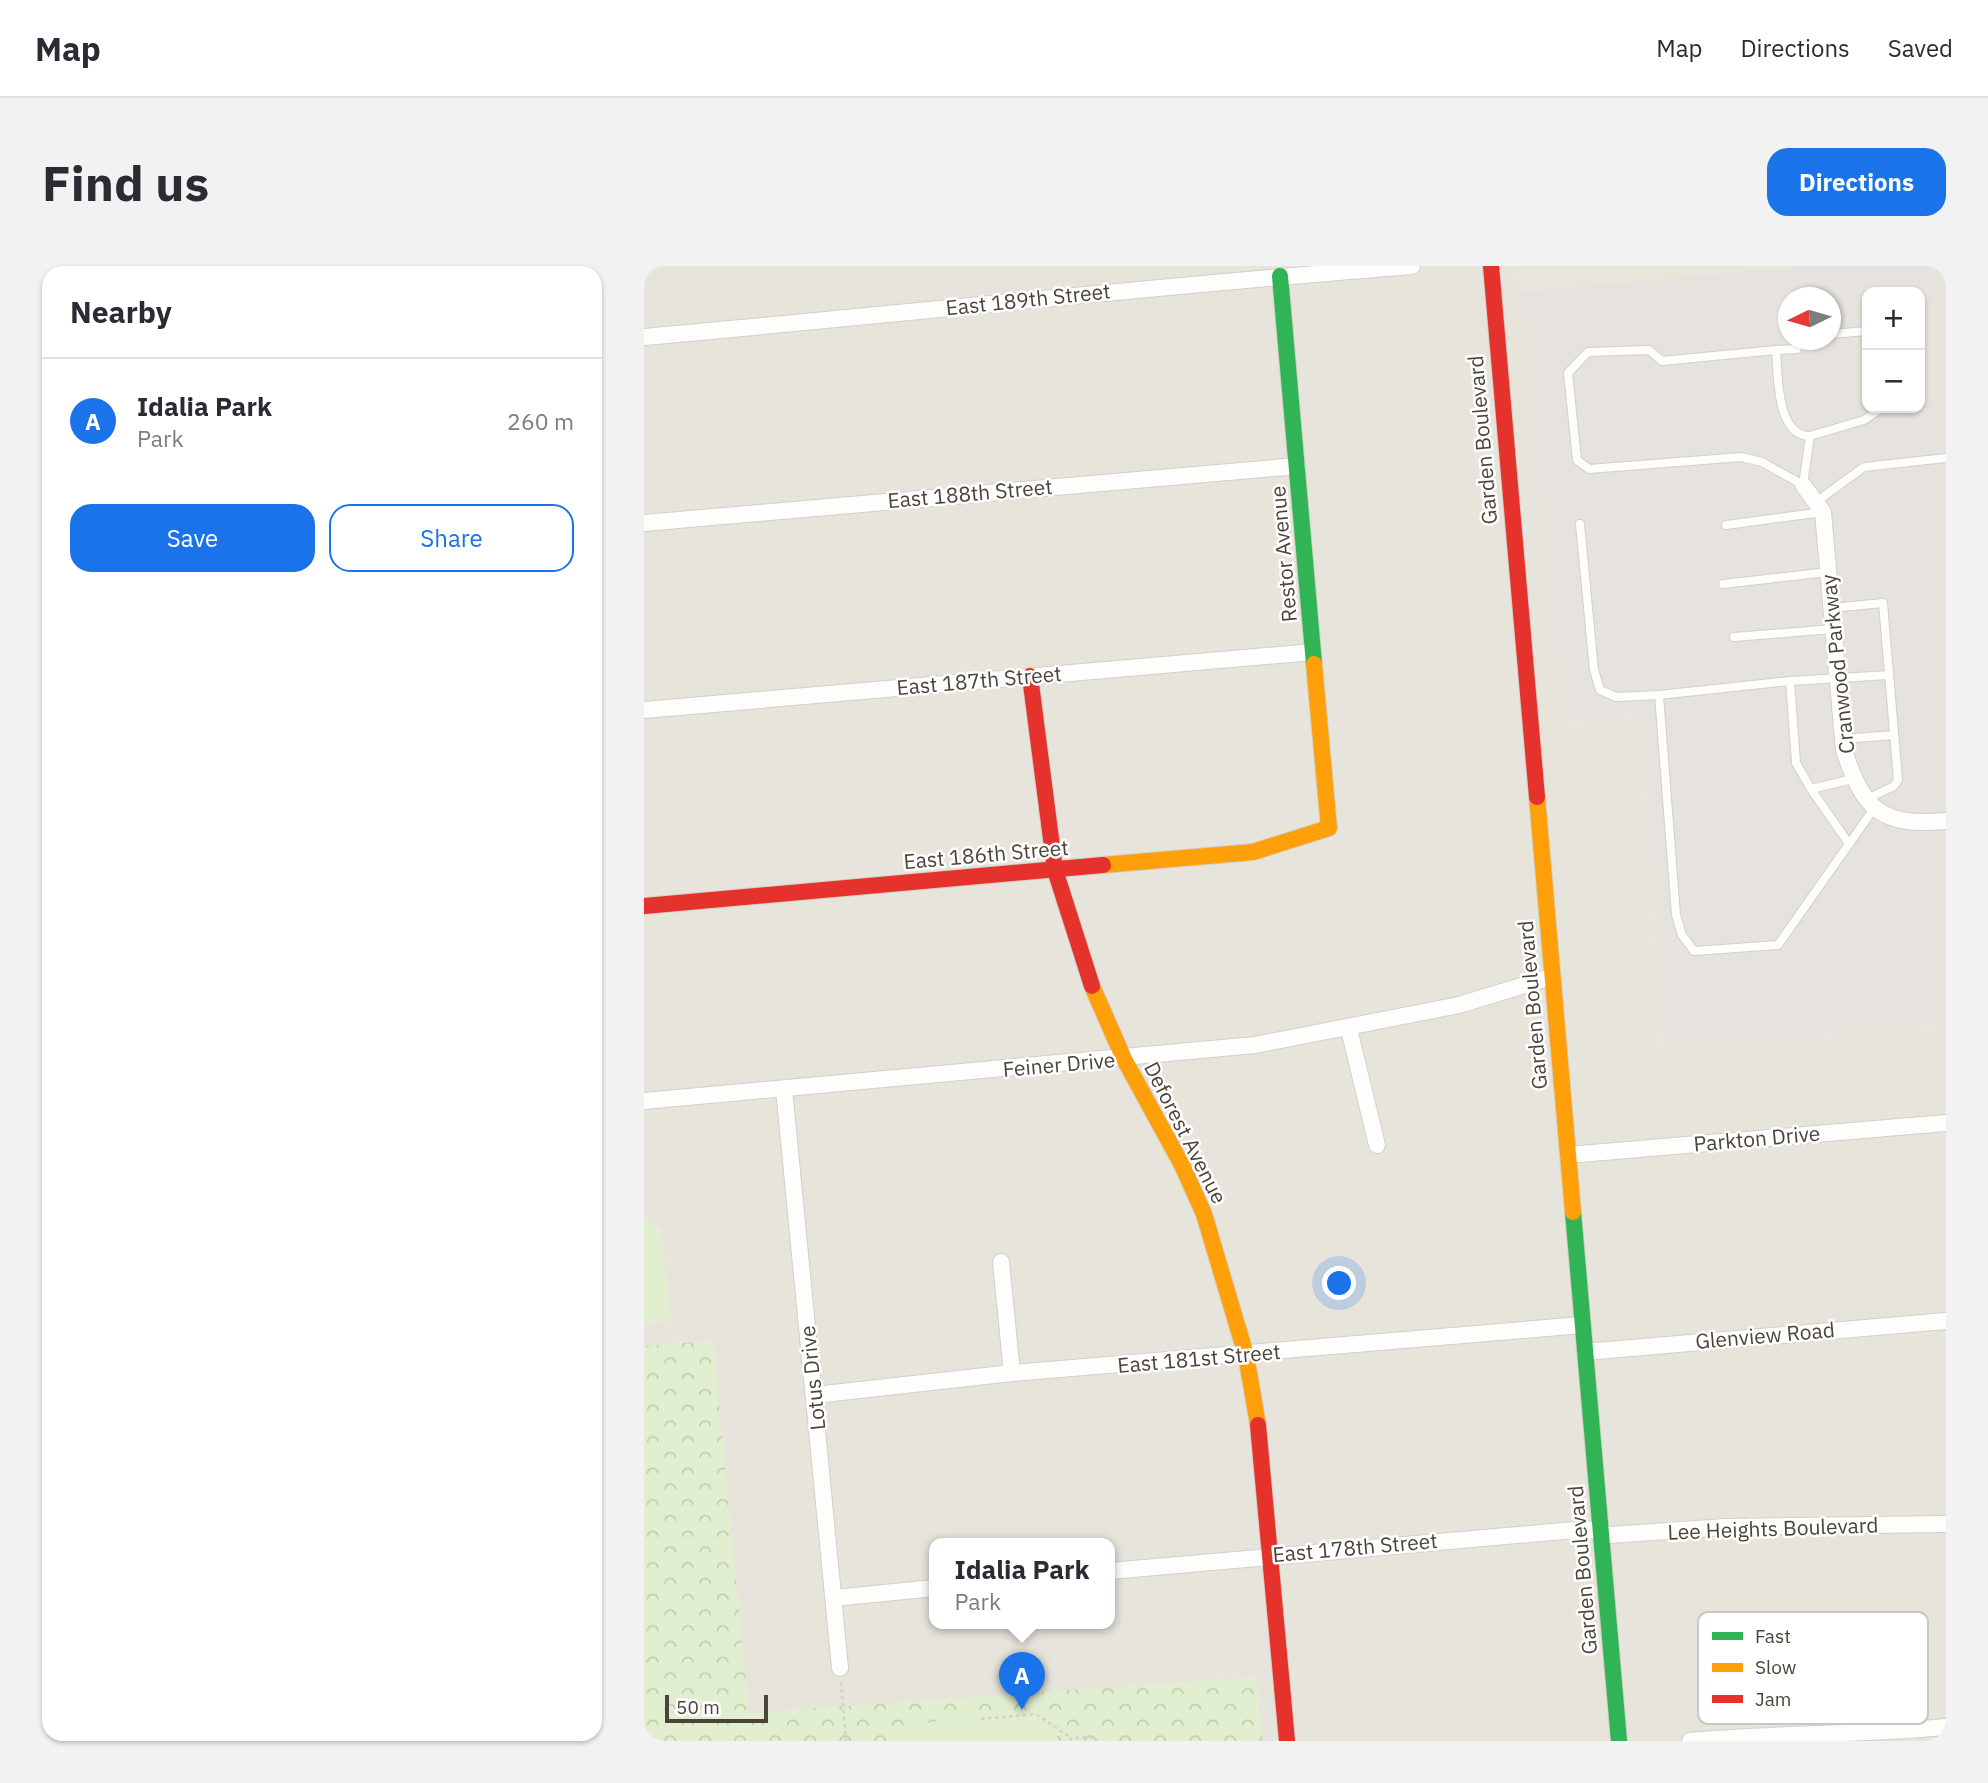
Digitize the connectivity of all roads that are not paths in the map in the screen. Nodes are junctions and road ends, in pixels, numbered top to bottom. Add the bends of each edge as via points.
1 (1412, 266) edge
2 (1491, 266) edge
3 (1280, 276) junction
4 (1862, 331) edge
5 (1841, 333) edge
6 (644, 337) edge
7 (1776, 350) joint
8 (1874, 413) edge
9 (1810, 436) junction
10 (1946, 458) edge
11 (1297, 466) junction
12 (1803, 485) junction
13 (1820, 507) junction
14 (644, 523) edge
15 (1580, 524) dead end
16 (1726, 525) dead end
17 (1828, 572) junction
18 (1723, 584) dead end
19 (1831, 608) junction
20 (1833, 629) junction
21 (1734, 637) dead end
22 (1313, 652) junction
23 (1889, 675) junction
24 (1030, 676) junction
25 (1837, 680) junction
26 (1790, 681) junction
27 (1659, 695) junction
28 (644, 710) edge
29 (1894, 734) junction
30 (1843, 739) junction
31 (1853, 779) junction
32 (1811, 789) junction
33 (1871, 803) junction
34 (1946, 821) edge
35 (1329, 828) joint
36 (1849, 844) junction
37 (1055, 870) junction
38 (644, 906) edge
39 (1550, 977) junction
40 (1349, 1029) junction
41 (1124, 1059) junction
42 (784, 1089) junction
43 (644, 1101) edge
44 (1946, 1123) edge
45 (1377, 1145) dead end
46 (1568, 1155) junction
47 (1001, 1262) dead end
48 (1946, 1321) edge
49 (1582, 1325) junction
50 (1585, 1352) junction
51 (1246, 1355) junction
52 (1012, 1373) junction
53 (815, 1395) junction
54 (1946, 1524) edge
55 (1600, 1532) junction
56 (1269, 1555) junction
57 (1115, 1570) edge
58 (929, 1588) edge
59 (834, 1598) junction
60 (840, 1668) road end
61 (1946, 1727) edge
62 (1287, 1741) edge
63 (1619, 1741) edge
64 (1690, 1741) edge

1 - 3 street, East 189th Street
2 - 39 street, Garden Boulevard
3 - 6 street, East 189th Street
3 - 11 street, Restor Avenue
4 - 5 lane
7 - 9 lane via 1787,420 1796,432
7 - 12 lane via 1662,361 1649,350 1588,352 1568,373 1577,460 1589,469 1741,457 1762,462
8 - 9 lane
9 - 12 lane
10 - 13 lane via 1864,467
11 - 14 street, East 188th Street
11 - 22 street, Restor Avenue
12 - 13 street
13 - 16 lane
13 - 17 street, Cranwood Parkway
15 - 27 lane via 1594,670 1600,690 1616,697
17 - 18 lane
17 - 19 street, Cranwood Parkway
19 - 20 street, Cranwood Parkway
19 - 23 lane via 1883,603
20 - 21 lane
20 - 25 street, Cranwood Parkway
22 - 24 street, East 187th Street
22 - 35 street, Restor Avenue
23 - 25 lane
23 - 29 lane
24 - 28 street, East 187th Street
24 - 37 street, Deforest Avenue
25 - 26 lane
25 - 30 street, Cranwood Parkway
26 - 27 lane
26 - 32 lane via 1797,763
27 - 36 lane via 1676,915 1682,935 1694,951 1778,945
29 - 30 lane
29 - 33 lane via 1898,780
30 - 31 street, Cranwood Parkway
31 - 32 lane
31 - 33 street, Cranwood Parkway
32 - 36 lane
33 - 34 street, Cranwood Parkway via 1887,818 1916,824
33 - 36 lane
35 - 37 street, East 186th Street via 1253,852
37 - 38 street, East 186th Street
37 - 41 street, Deforest Avenue via 1083,967
39 - 40 street, Feiner Drive via 1459,1005
39 - 46 street, Garden Boulevard
40 - 41 street, Feiner Drive
40 - 45 street
41 - 42 street, Feiner Drive
41 - 51 street, Deforest Avenue via 1182,1165 1203,1214
42 - 43 street, Feiner Drive
42 - 53 street, Lotus Drive
44 - 46 street, Parkton Drive
46 - 49 street, Garden Boulevard
47 - 52 street
48 - 50 street, Glenview Road
49 - 50 street, Garden Boulevard
49 - 51 street, East 181st Street
50 - 55 street, Garden Boulevard
51 - 52 street, East 181st Street
51 - 56 street, Deforest Avenue
52 - 53 street, East 181st Street
53 - 59 street, Lotus Drive
54 - 55 street, Lee Heights Boulevard
55 - 56 street, East 178th Street via 1586,1529
55 - 63 street, Garden Boulevard
56 - 57 street, East 178th Street
56 - 62 street, Deforest Avenue
58 - 59 street
59 - 60 street, Lotus Drive
61 - 64 street

